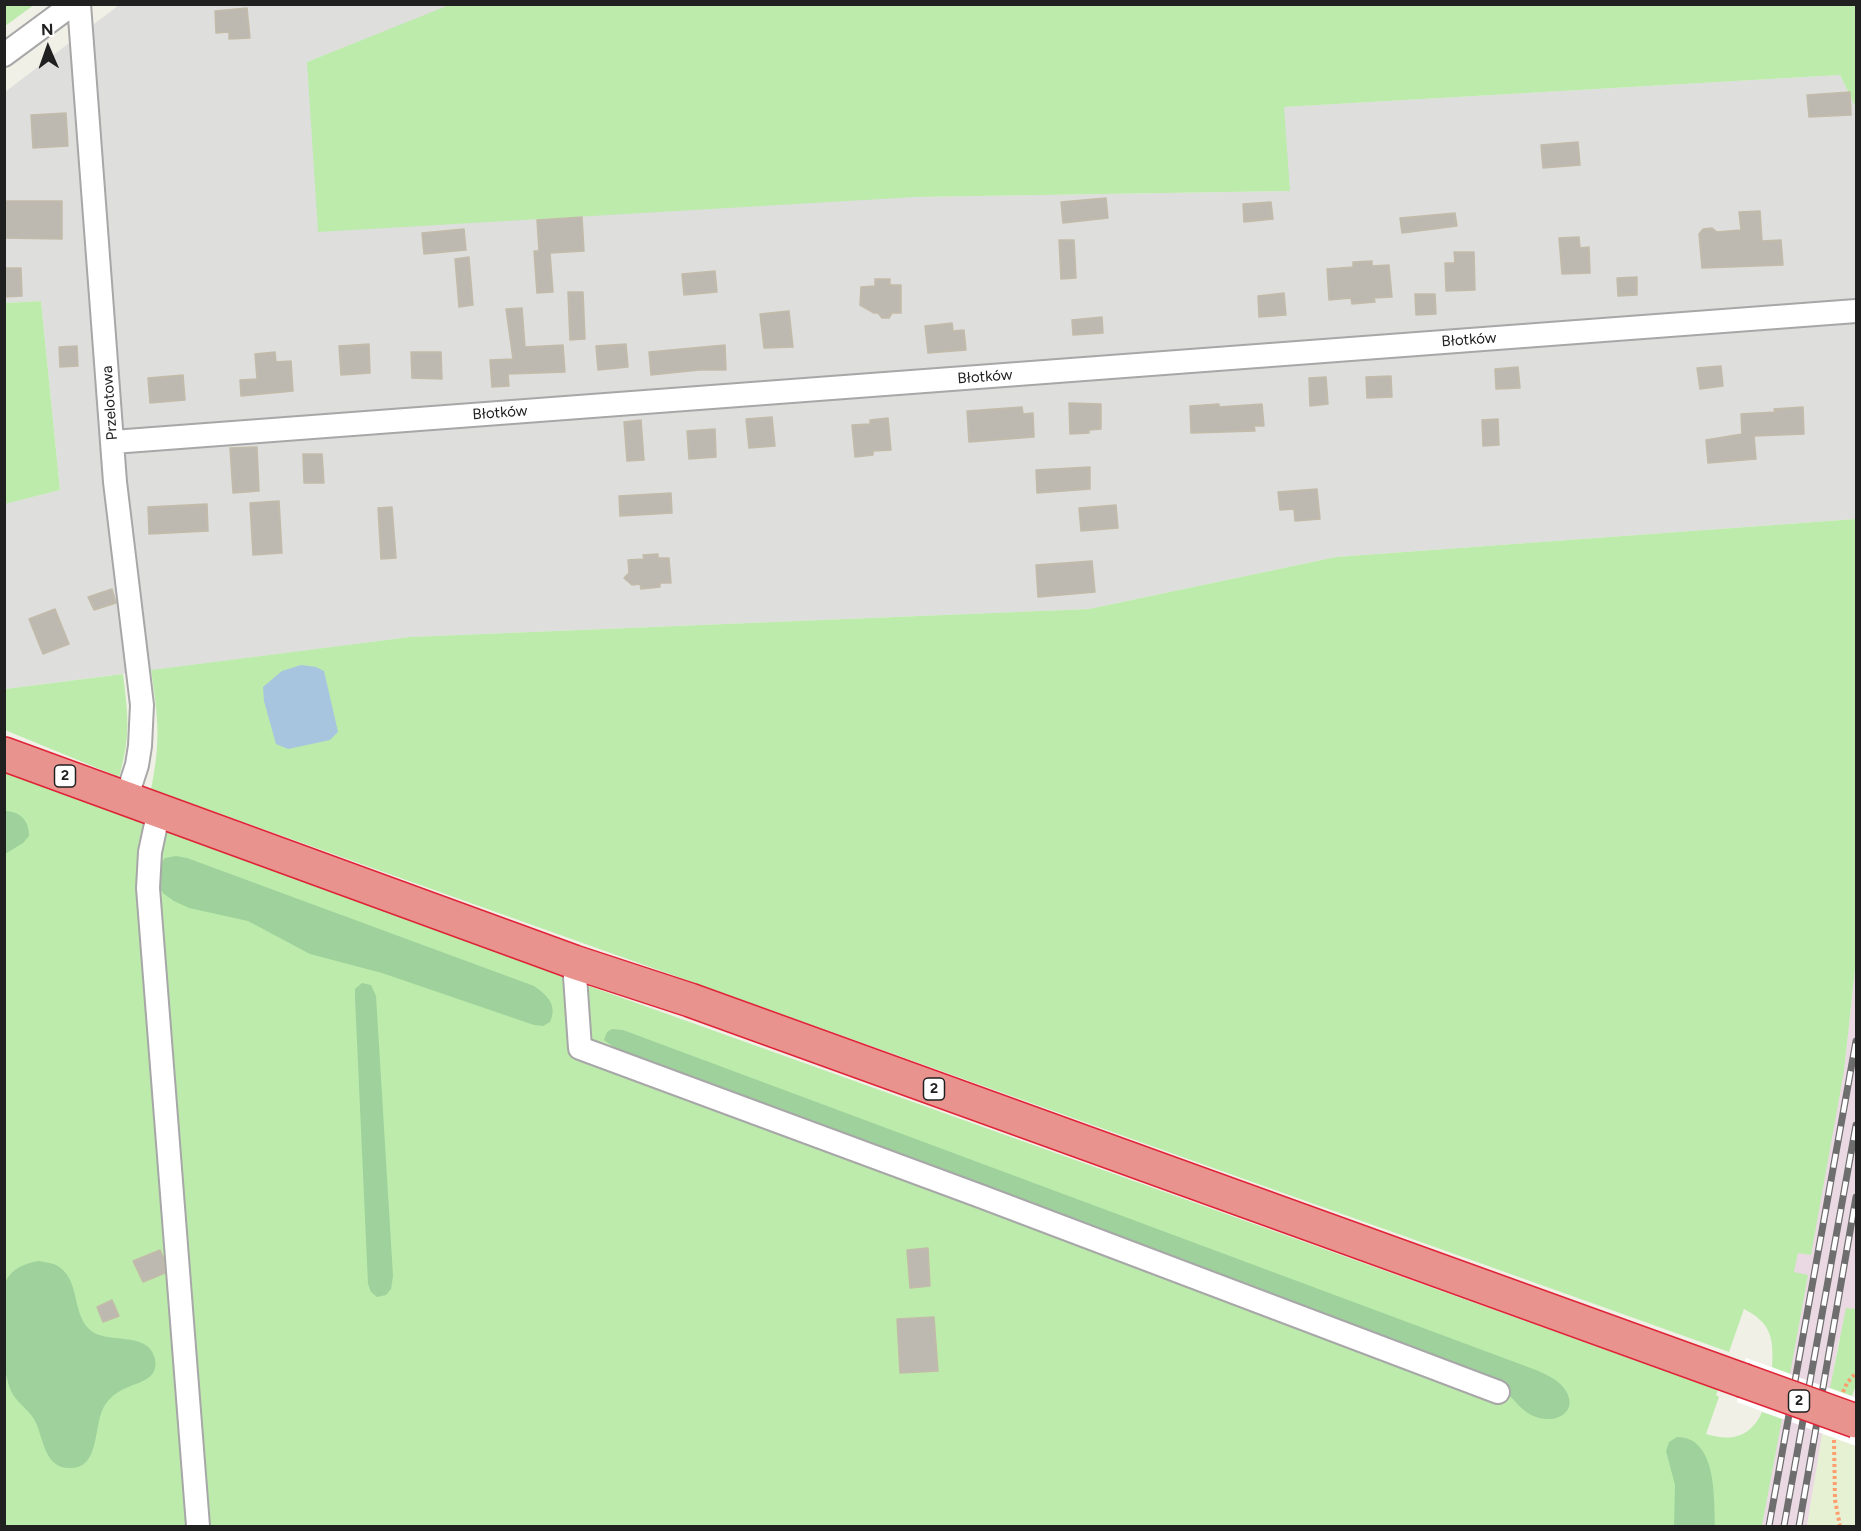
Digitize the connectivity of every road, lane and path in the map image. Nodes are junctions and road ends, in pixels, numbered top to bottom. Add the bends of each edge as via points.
1 (73, 4) edge
2 (79, 4) edge
3 (4, 55) edge
4 (1857, 311) edge
5 (113, 442) junction
6 (4, 754) edge
7 (126, 799) junction
8 (159, 810) junction
9 (574, 962) junction
10 (1857, 1373) edge
11 (1498, 1392) dead end
12 (1844, 1419) edge
13 (198, 1527) edge
14 (1840, 1527) edge

1 - 3 street
2 - 5 street, Przelotowa
4 - 5 street, Błotków
5 - 7 street, Przelotowa via 142,705 137,765
6 - 7 highway, 2
7 - 8 highway, 2
8 - 9 highway, 2
8 - 13 street via 150,852 148,888
9 - 11 street via 580,1048
9 - 12 highway, 2, bridge via 690,1000
10 - 12 path via 1847,1383
12 - 14 path via 1835,1500

